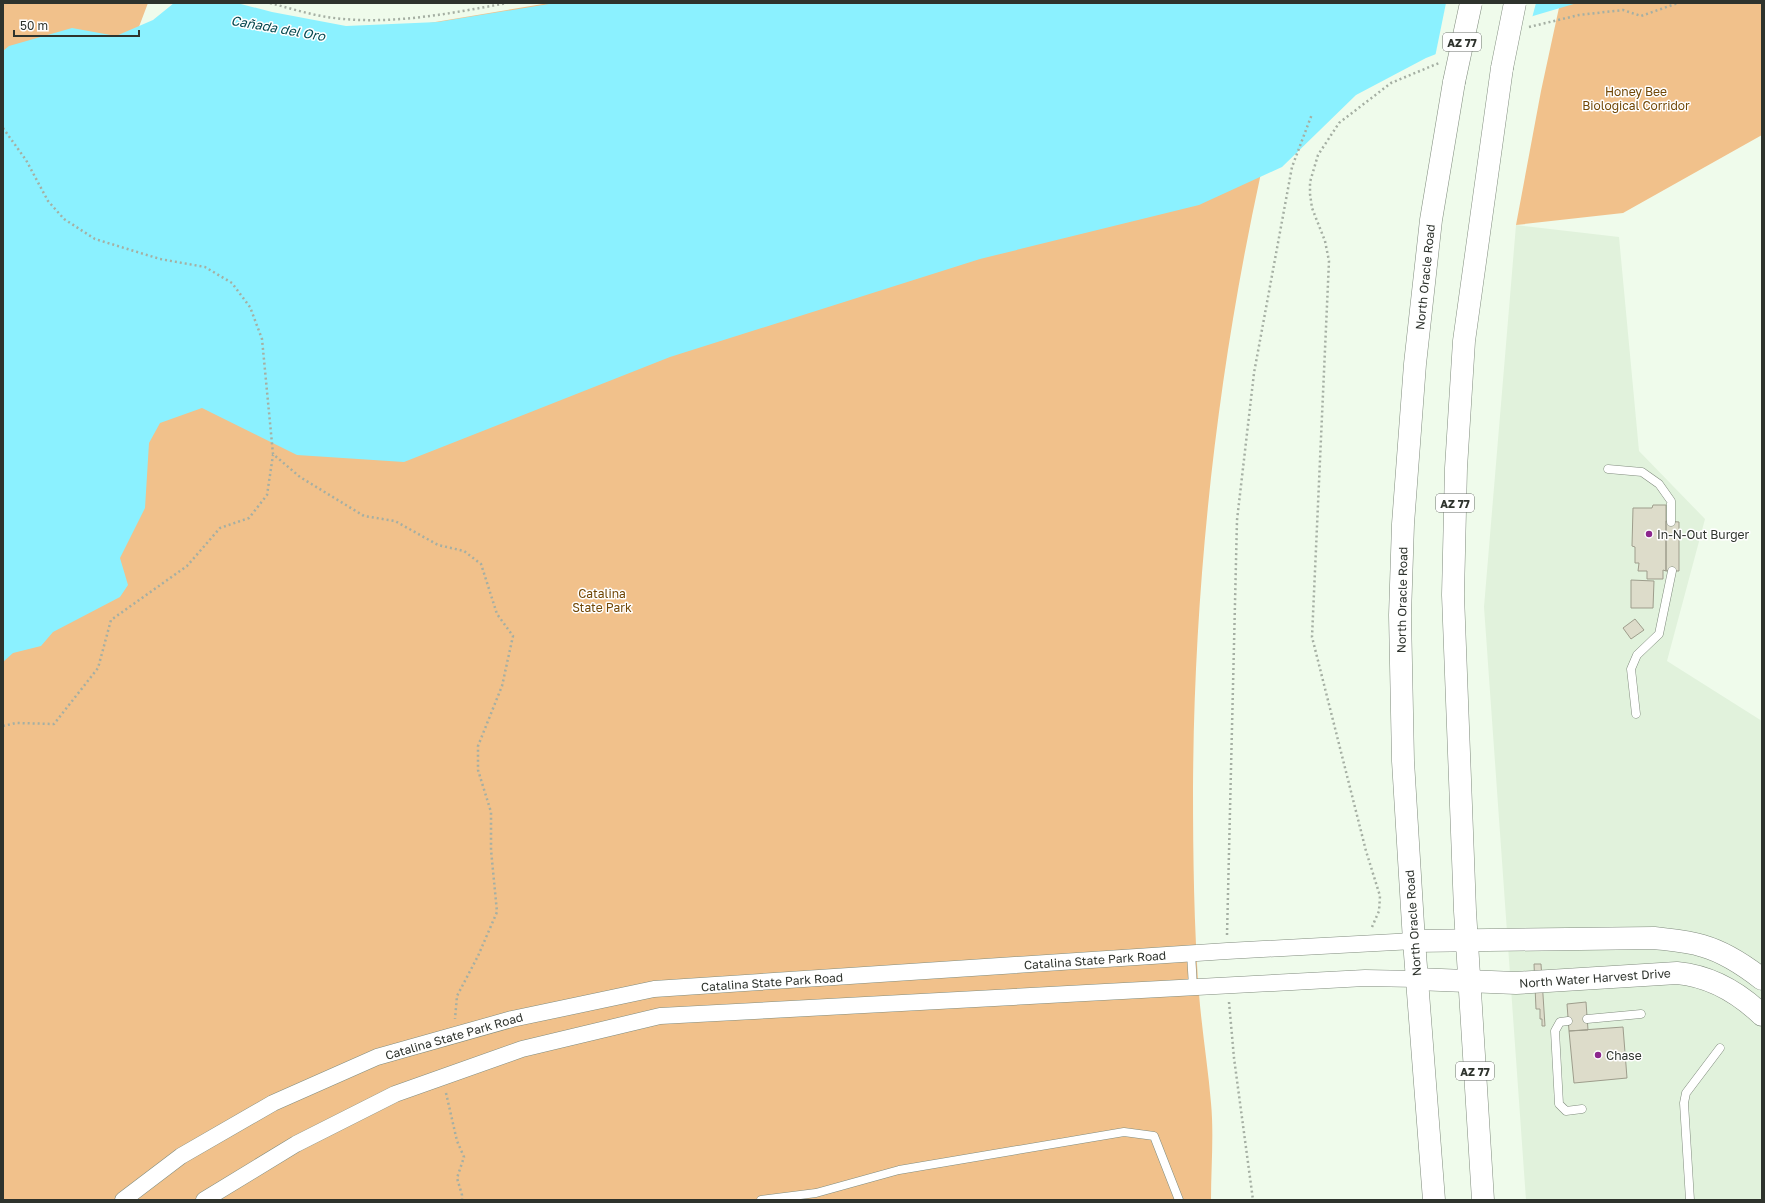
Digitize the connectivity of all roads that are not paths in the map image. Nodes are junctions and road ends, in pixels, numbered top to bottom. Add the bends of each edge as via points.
1 (1471, 3) edge
2 (1515, 3) edge
3 (1608, 469) dead end
4 (1671, 522) dead end
5 (1672, 571) dead end
6 (1636, 714) dead end
7 (1466, 941) junction
8 (1414, 942) junction
9 (1191, 953) junction
10 (1762, 978) edge
11 (1416, 979) junction
12 (1468, 981) junction
13 (1193, 987) junction
14 (1642, 1014) dead end
15 (1762, 1015) edge
16 (1587, 1019) dead end
17 (1568, 1021) dead end
18 (1720, 1048) dead end
19 (1582, 1109) dead end
20 (123, 1200) edge
21 (204, 1200) edge
22 (761, 1200) edge
23 (1179, 1200) edge
24 (1434, 1200) edge
25 (1483, 1200) edge
26 (1690, 1200) edge

1 - 8 main road, North Oracle Road / AZ 77, bridge via 1454,82 1430,227 1415,364 1403,524 1400,615 1403,761
2 - 7 main road, AZ 77, bridge via 1502,68 1464,341 1456,468 1453,595
3 - 4 lane via 1642,472 1659,484 1671,501
5 - 6 lane via 1659,634 1638,655 1631,669
7 - 8 main road, Catalina State Park Road
7 - 10 main road via 1654,938 1683,941 1726,955
7 - 12 main road, AZ 77
8 - 9 street, Catalina State Park Road
8 - 11 main road, North Oracle Road / AZ 77
9 - 13 lane
9 - 20 street, Catalina State Park Road via 654,990 512,1018 377,1057 273,1103 181,1156
11 - 12 main road, North Water Harvest Drive
11 - 13 street via 1365,978
11 - 24 main road, North Oracle Road / AZ 77
12 - 15 main road, North Water Harvest Drive via 1516,984 1694,974 1731,991
12 - 25 main road, AZ 77
13 - 21 street via 660,1016 522,1049 395,1094 310,1137
14 - 16 lane
17 - 19 lane via 1560,1022 1554,1031 1559,1104 1566,1111
18 - 26 lane via 1686,1093 1684,1103
22 - 23 lane via 816,1193 899,1170 1124,1132 1154,1136

